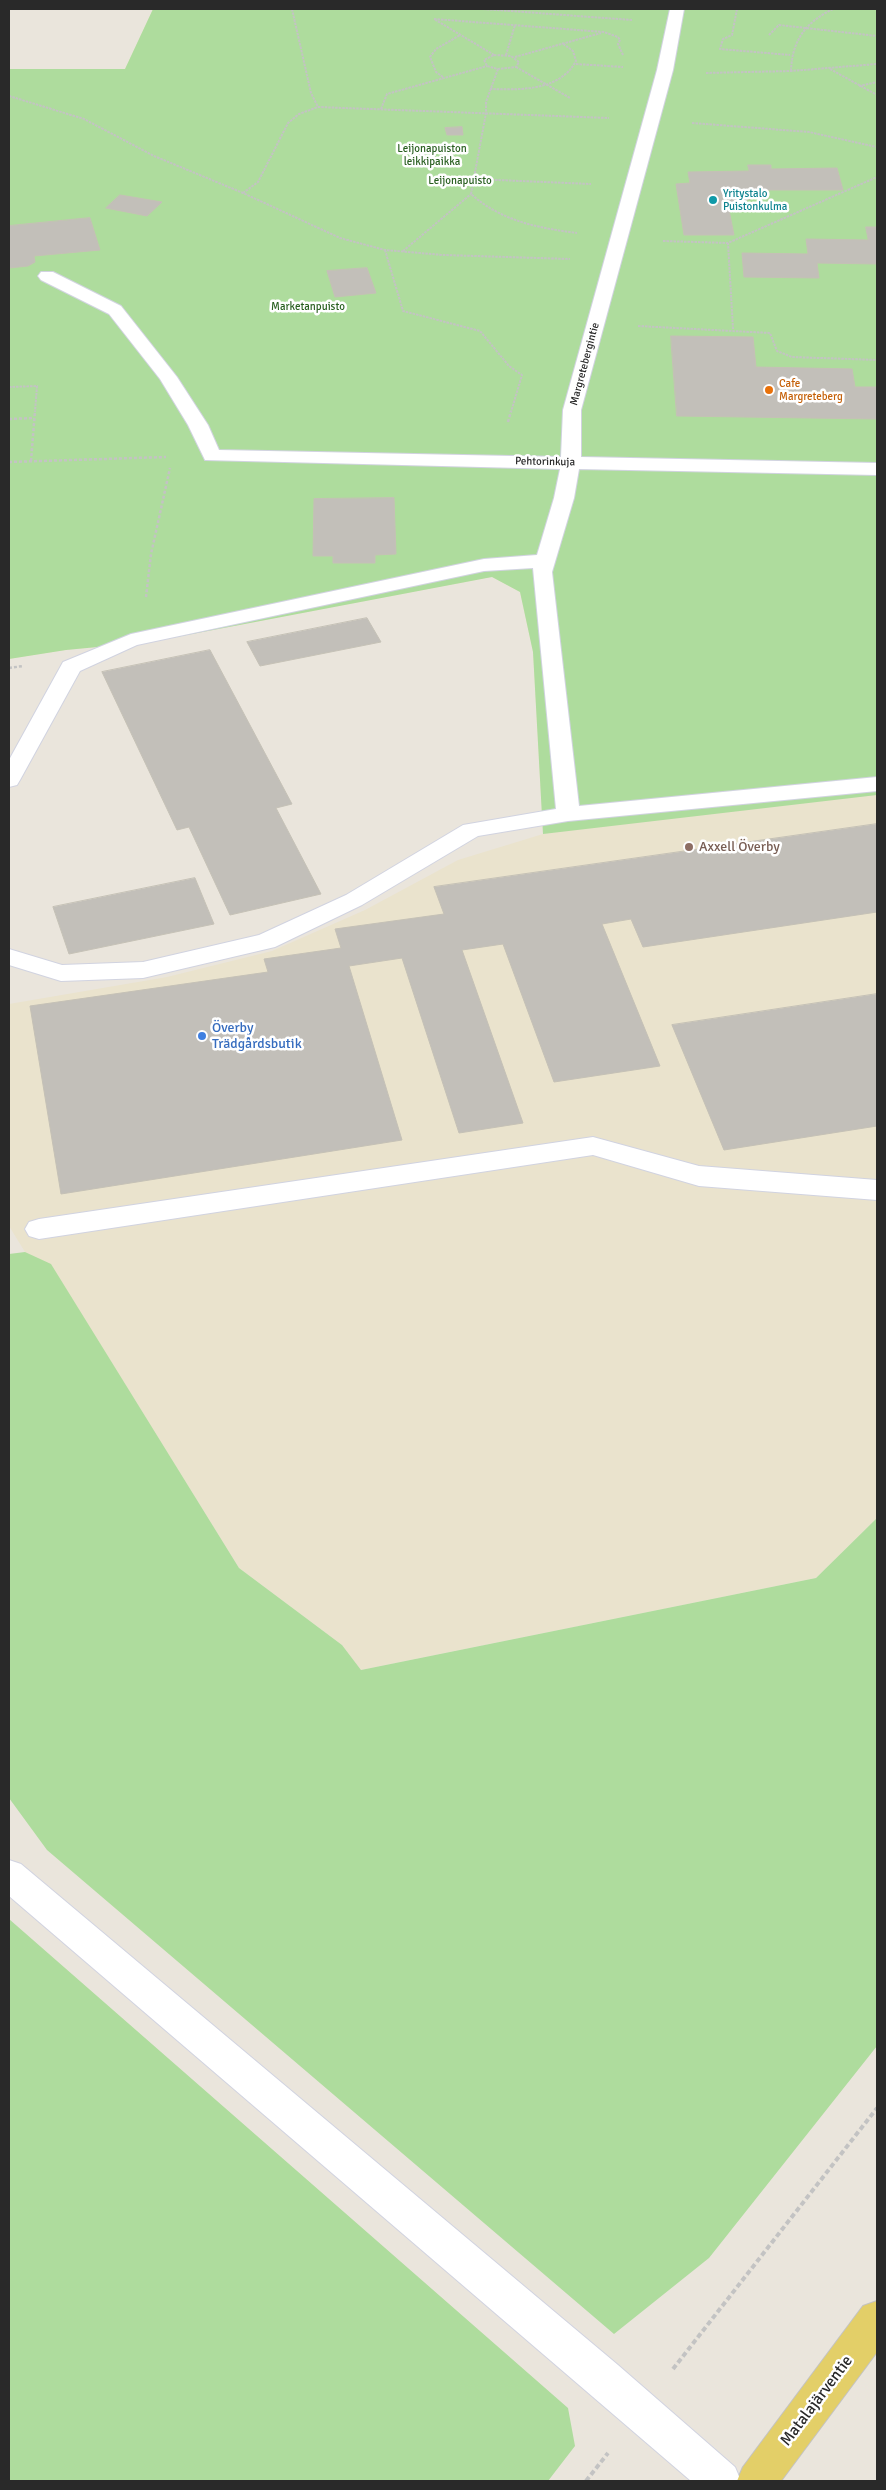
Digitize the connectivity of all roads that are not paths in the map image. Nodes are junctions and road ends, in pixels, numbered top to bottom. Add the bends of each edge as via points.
1 (675, 16) edge
2 (47, 276) dead end
3 (571, 462) junction
4 (877, 469) edge
5 (545, 561) junction
6 (9, 780) edge
7 (877, 784) edge
8 (568, 814) junction
9 (9, 958) edge
10 (877, 1190) edge
11 (39, 1228) dead end
12 (9, 1875) edge
13 (877, 2320) edge
14 (721, 2481) edge
15 (757, 2481) edge

1 - 3 street, Margretebergintie via 664,70 572,410
2 - 3 street, Pehtorinkuja via 115,310 168,378 198,425 212,456
3 - 4 street, Pehtorinkuja
3 - 5 street, Margretebergintie
5 - 6 street via 484,565 131,640 71,667
5 - 8 street, Margretebergintie via 542,572
7 - 8 street
8 - 9 street via 471,830 354,900 266,941 142,970 61,973
10 - 11 street via 699,1176 593,1146
12 - 14 street
13 - 15 main road, Matalajärventie

